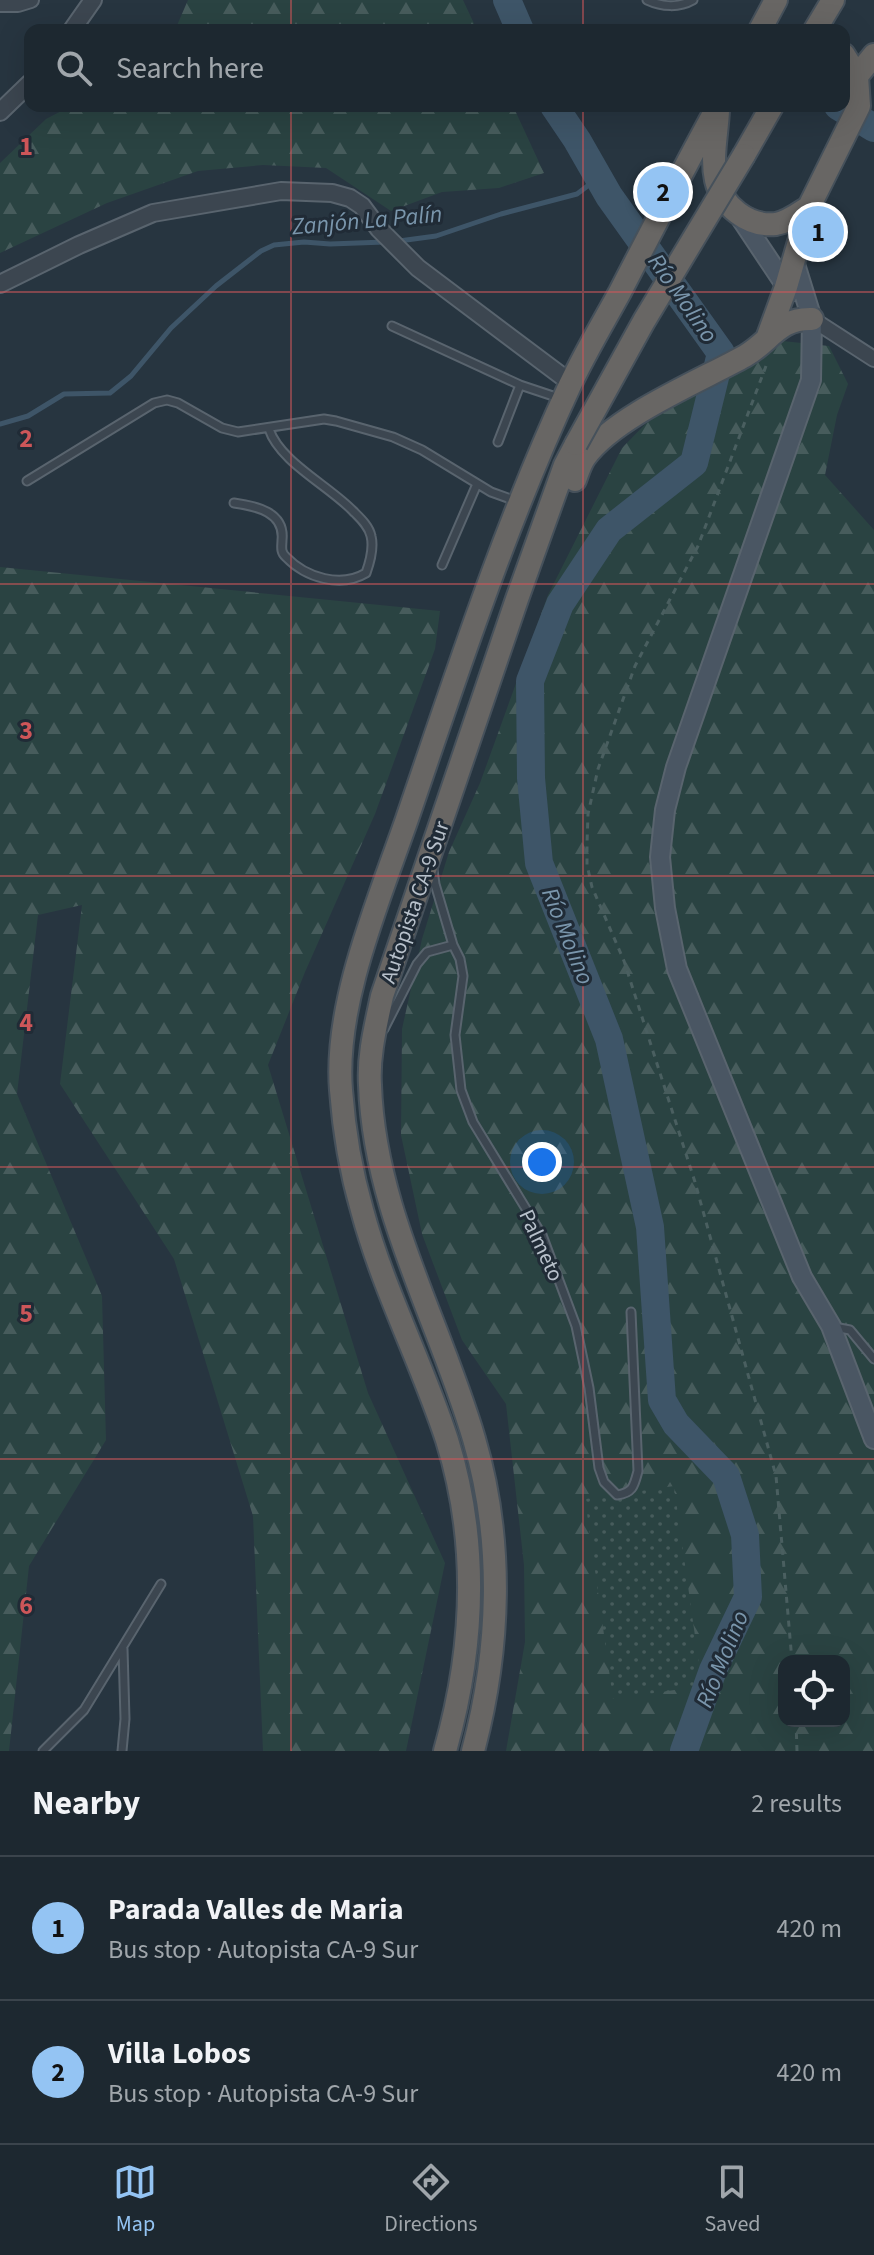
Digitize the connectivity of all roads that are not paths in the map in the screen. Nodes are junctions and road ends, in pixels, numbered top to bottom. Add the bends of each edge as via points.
1 (31, 0) edge
2 (93, 0) edge
3 (647, 0) edge
4 (693, 0) edge
5 (776, 0) edge
6 (833, 0) edge
7 (677, 3) edge
8 (0, 4) edge
9 (76, 24) edge
10 (763, 24) edge
11 (819, 24) edge
12 (874, 55) edge
13 (850, 67) edge
14 (24, 89) edge
15 (862, 90) edge
16 (0, 112) edge
17 (715, 112) edge
18 (718, 112) edge
19 (768, 112) edge
20 (809, 207) junction
21 (738, 214) junction
22 (794, 261) junction
23 (0, 284) edge
24 (786, 287) junction
25 (812, 319) junction
26 (392, 326) dead end
27 (768, 337) junction
28 (874, 359) edge
29 (520, 385) junction
30 (568, 391) junction
31 (269, 429) junction
32 (498, 442) dead end
33 (27, 481) dead end
34 (477, 484) junction
35 (234, 503) dead end
36 (522, 503) junction
37 (442, 565) dead end
38 (517, 599) junction
39 (432, 851) junction
40 (453, 945) junction
41 (371, 1047) junction
42 (631, 1312) dead end
43 (831, 1326) junction
44 (874, 1359) edge
45 (874, 1439) edge
46 (161, 1584) dead end
47 (123, 1647) junction
48 (43, 1751) edge
49 (122, 1751) edge
50 (445, 1751) edge
51 (473, 1751) edge

1 - 8 street
2 - 9 street
3 - 7 lane
4 - 7 lane via 683,6
5 - 10 highway
6 - 11 highway
12 - 15 highway
13 - 15 highway
14 - 16 street
15 - 20 highway
17 - 30 highway, Autopista CA-9 Sur
18 - 21 highway via 717,182
19 - 38 highway, Autopista CA-9 Sur, bridge via 565,465
20 - 21 highway via 777,223 763,224
20 - 22 highway
21 - 24 main road
22 - 24 highway
22 - 25 main road
23 - 30 street via 153,213 281,191 350,198 406,256
24 - 25 main road
24 - 27 highway
25 - 27 highway via 789,321
25 - 28 street
25 - 43 main road via 811,380 676,767 660,857 677,969 802,1277
26 - 29 lane
27 - 38 highway via 749,354 615,430 586,457
29 - 30 lane
29 - 32 lane
30 - 36 highway, Autopista CA-9 Sur
31 - 33 lane via 222,428 167,400
31 - 34 lane via 336,421 393,437
31 - 35 lane via 282,453 365,522 372,537 366,573 355,580 316,576 282,553 282,526 273,515
34 - 36 lane
34 - 37 lane
36 - 50 highway, Autopista CA-9 Sur via 394,856 350,989 341,1042 341,1088 362,1210 447,1442 463,1515 469,1557 466,1662
38 - 39 highway, Autopista CA-9 Sur
39 - 40 lane via 435,884
39 - 41 highway, Autopista CA-9 Sur via 382,996
40 - 41 lane via 427,952 417,964
40 - 42 lane, Palmeto via 463,976 455,1035 461,1090 473,1122 542,1235 576,1326 599,1468 617,1495 633,1488 638,1471
41 - 51 highway, Autopista CA-9 Sur via 377,1154 473,1437 490,1514 495,1611 491,1666
43 - 44 lane via 850,1330
43 - 45 main road
46 - 47 lane
47 - 48 lane via 84,1710
47 - 49 lane

